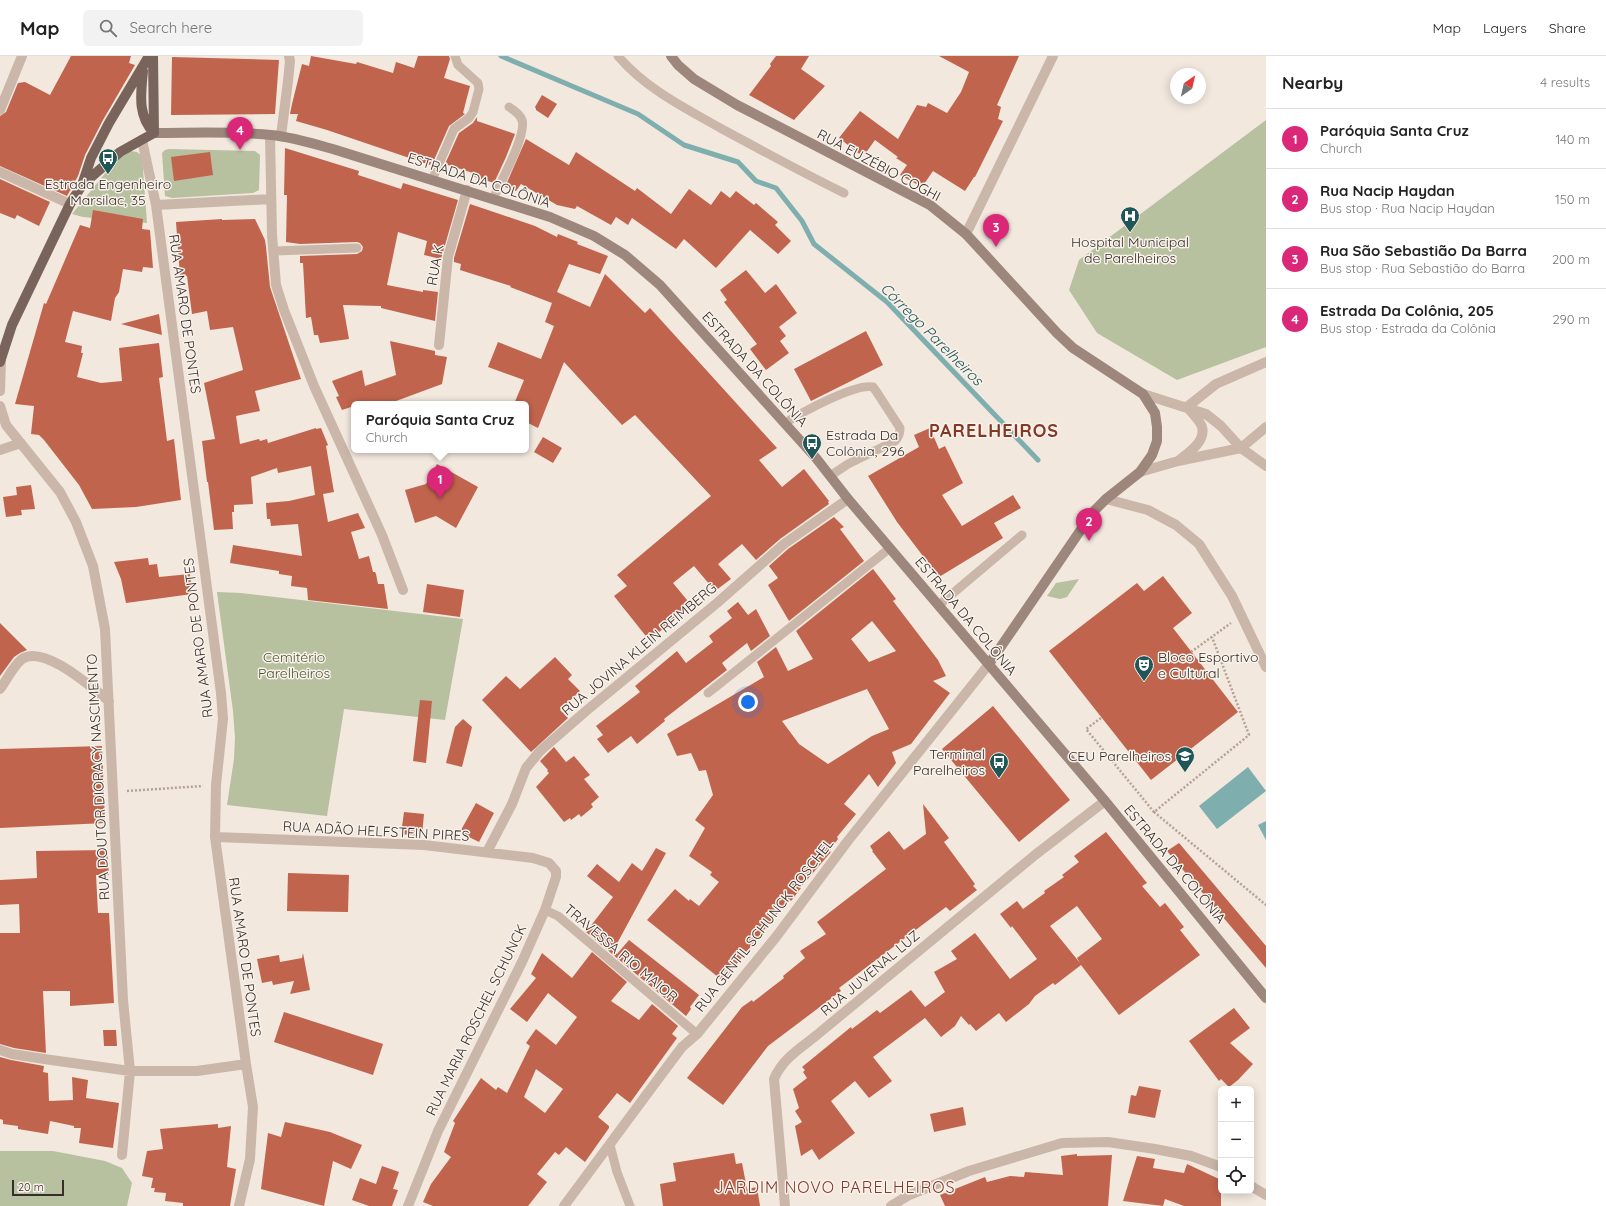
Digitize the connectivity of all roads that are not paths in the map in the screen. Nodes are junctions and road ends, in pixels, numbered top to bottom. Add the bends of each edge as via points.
1 (22, 56) edge
2 (149, 56) edge
3 (153, 56) edge
4 (289, 56) edge
5 (455, 56) edge
6 (618, 56) edge
7 (671, 56) edge
8 (1053, 56) edge
9 (144, 66) junction
10 (509, 107) dead end
11 (0, 110) edge
12 (154, 133) junction
13 (270, 135) junction
14 (281, 136) junction
15 (142, 140) junction
16 (0, 172) edge
17 (432, 180) junction
18 (82, 185) junction
19 (467, 190) junction
20 (844, 193) dead end
21 (493, 198) junction
22 (271, 199) junction
23 (70, 204) junction
24 (156, 206) junction
25 (966, 234) junction
26 (357, 248) dead end
27 (274, 250) junction
28 (439, 345) dead end
29 (0, 360) edge
30 (1266, 362) edge
31 (0, 391) edge
32 (1143, 394) junction
33 (0, 406) edge
34 (1187, 407) junction
35 (785, 423) junction
36 (3, 424) edge
37 (1266, 426) edge
38 (21, 443) junction
39 (1241, 448) junction
40 (0, 450) edge
41 (1178, 461) junction
42 (1266, 466) edge
43 (1140, 472) junction
44 (830, 476) junction
45 (848, 499) junction
46 (1106, 499) junction
47 (1022, 535) dead end
48 (890, 548) junction
49 (403, 590) dead end
50 (939, 605) junction
51 (989, 664) junction
52 (1266, 667) edge
53 (0, 689) edge
54 (708, 693) dead end
55 (109, 701) junction
56 (1105, 801) junction
57 (216, 837) junction
58 (487, 852) junction
59 (534, 858) joint
60 (545, 910) junction
61 (1266, 998) edge
62 (697, 1034) junction
63 (0, 1050) edge
64 (246, 1064) junction
65 (130, 1071) junction
66 (610, 1145) junction
67 (122, 1155) dead end
68 (1218, 1166) edge
69 (1254, 1188) edge
70 (1266, 1195) edge
71 (240, 1206) edge
72 (408, 1206) edge
73 (564, 1206) edge
74 (630, 1206) edge
75 (785, 1206) edge
76 (891, 1206) edge

1 - 11 street
2 - 9 main road
3 - 12 main road
4 - 14 street
5 - 17 lane via 458,65 478,83 479,89 473,112 454,129
6 - 20 lane via 642,80 669,100
7 - 25 main road, RUA EUZÉBIO COGHI via 694,79 737,106 930,205
8 - 25 street
9 - 12 main road via 141,109
9 - 18 main road via 98,144
10 - 21 lane via 521,117 522,134
12 - 13 main road, ESTRADA DA COLÔNIA
12 - 15 main road
13 - 14 main road, ESTRADA DA COLÔNIA
13 - 22 street
14 - 17 main road, ESTRADA DA COLÔNIA
15 - 18 main road via 120,152
15 - 24 street, RUA AMARO DE PONTES
16 - 23 street
17 - 19 main road, ESTRADA DA COLÔNIA
18 - 23 main road
19 - 21 main road, ESTRADA DA COLÔNIA
19 - 28 street, RUA K via 448,257
21 - 35 main road, ESTRADA DA COLÔNIA via 550,217 594,236 625,255 660,285
22 - 24 street
22 - 27 street
23 - 29 main road via 12,325
24 - 57 street, RUA AMARO DE PONTES via 221,693 223,719 216,785
25 - 32 main road, RUA EUZÉBIO COGHI via 1073,348
26 - 27 lane
27 - 49 street via 276,285 284,310 314,386 382,535
29 - 31 street
30 - 34 street via 1216,384
32 - 34 street
32 - 43 main road via 1155,413 1157,441 1152,455
33 - 36 street
34 - 39 street via 1206,414
34 - 41 street via 1202,426 1202,437 1194,448
35 - 44 main road, ESTRADA DA COLÔNIA
35 - 44 lane via 808,409 861,387 873,387 900,428 898,438
36 - 38 street, RUA DOUTOR DIORACY NASCIMENTO
37 - 39 street
38 - 40 street
38 - 55 street, RUA DOUTOR DIORACY NASCIMENTO via 60,492 76,522 93,566 105,629
39 - 41 street
39 - 42 street
41 - 43 street
43 - 46 main road
44 - 45 main road, ESTRADA DA COLÔNIA
45 - 48 main road, ESTRADA DA COLÔNIA
45 - 58 street, RUA JOVINA KLEIN REIMBERG via 784,544 540,751 526,768 509,810
46 - 51 main road via 1079,531
46 - 52 street via 1148,510 1176,525 1199,544 1232,596
47 - 50 lane
48 - 50 main road, ESTRADA DA COLÔNIA
48 - 54 lane
50 - 51 main road, ESTRADA DA COLÔNIA
51 - 56 main road, ESTRADA DA COLÔNIA
51 - 62 street, RUA GENTIL SCHUNCK ROSCHEL
53 - 55 street via 23,659 33,655 58,664
55 - 65 street, RUA DOUTOR DIORACY NASCIMENTO via 112,792
56 - 61 main road, ESTRADA DA COLÔNIA
56 - 75 street, RUA JUVENAL LUZ via 1035,855 789,1057 779,1068 774,1079
57 - 58 street, RUA ADÃO HELFSTEIN PIRES via 424,845
57 - 64 street, RUA AMARO DE PONTES
58 - 59 street, RUA ADÃO HELFSTEIN PIRES
59 - 60 street, RUA MARIA ROSCHEL SCHUNCK via 549,863 556,871
60 - 62 lane, TRAVESSA RIO MAIOR via 558,916
60 - 72 street, RUA MARIA ROSCHEL SCHUNCK via 522,962 438,1130
62 - 66 street, RUA GENTIL SCHUNCK ROSCHEL via 682,1047
63 - 65 street via 12,1054
64 - 65 street via 197,1071
64 - 71 street, RUA AMARO DE PONTES via 253,1107 253,1127 250,1158
65 - 67 street, RUA DOUTOR DIORACY NASCIMENTO
66 - 73 street, RUA GENTIL SCHUNCK ROSCHEL
66 - 74 lane
68 - 76 street via 1191,1156 1108,1142 1062,1143 969,1171 909,1195
69 - 70 street

